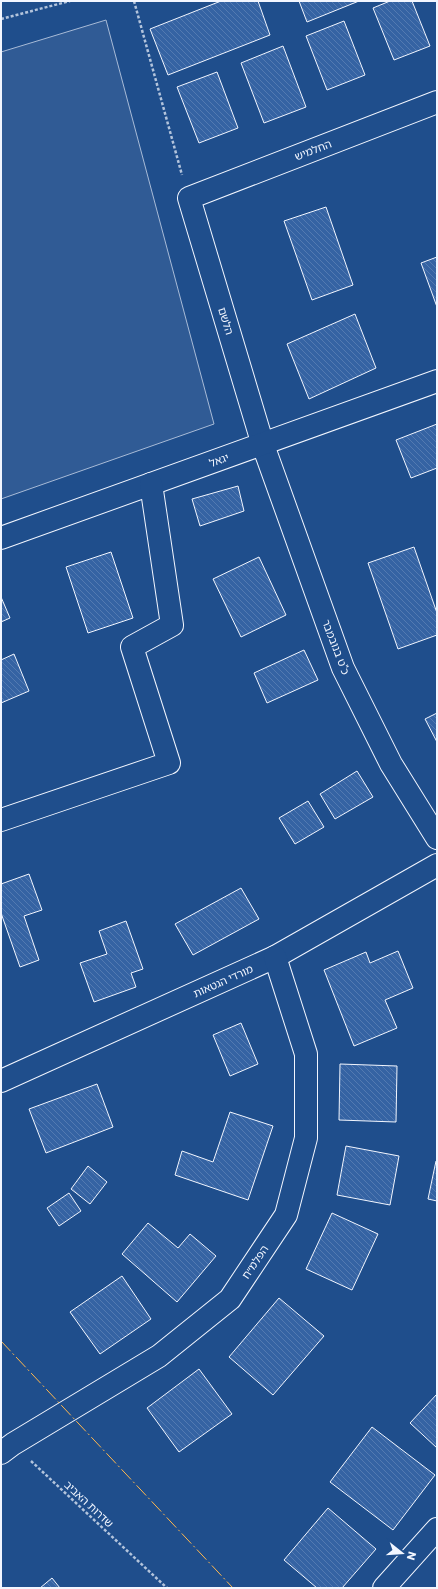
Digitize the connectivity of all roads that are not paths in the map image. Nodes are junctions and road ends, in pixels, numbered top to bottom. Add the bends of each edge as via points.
1 (437, 102) edge
2 (189, 198) joint
3 (437, 381) edge
4 (262, 445) junction
5 (151, 484) junction
6 (1, 538) edge
7 (1, 820) edge
8 (437, 838) edge
9 (437, 865) edge
10 (275, 957) junction
11 (1, 1081) edge
12 (7, 1448) edge
13 (437, 1529) edge
14 (386, 1587) edge

1 - 2 street, החלמיש
2 - 4 street, הלשם
3 - 4 street, יגאל
4 - 5 street, יגאל
4 - 8 street, כ"ט בנובמבר via 343,668 391,764
5 - 6 street, יגאל
5 - 7 street via 172,625 132,646 169,763
9 - 10 street, מורדי הגטאות
10 - 11 street, מורדי הגטאות
10 - 12 street, הפלמ״ח via 306,1054 306,1138 286,1215 230,1299 159,1356
13 - 14 street

